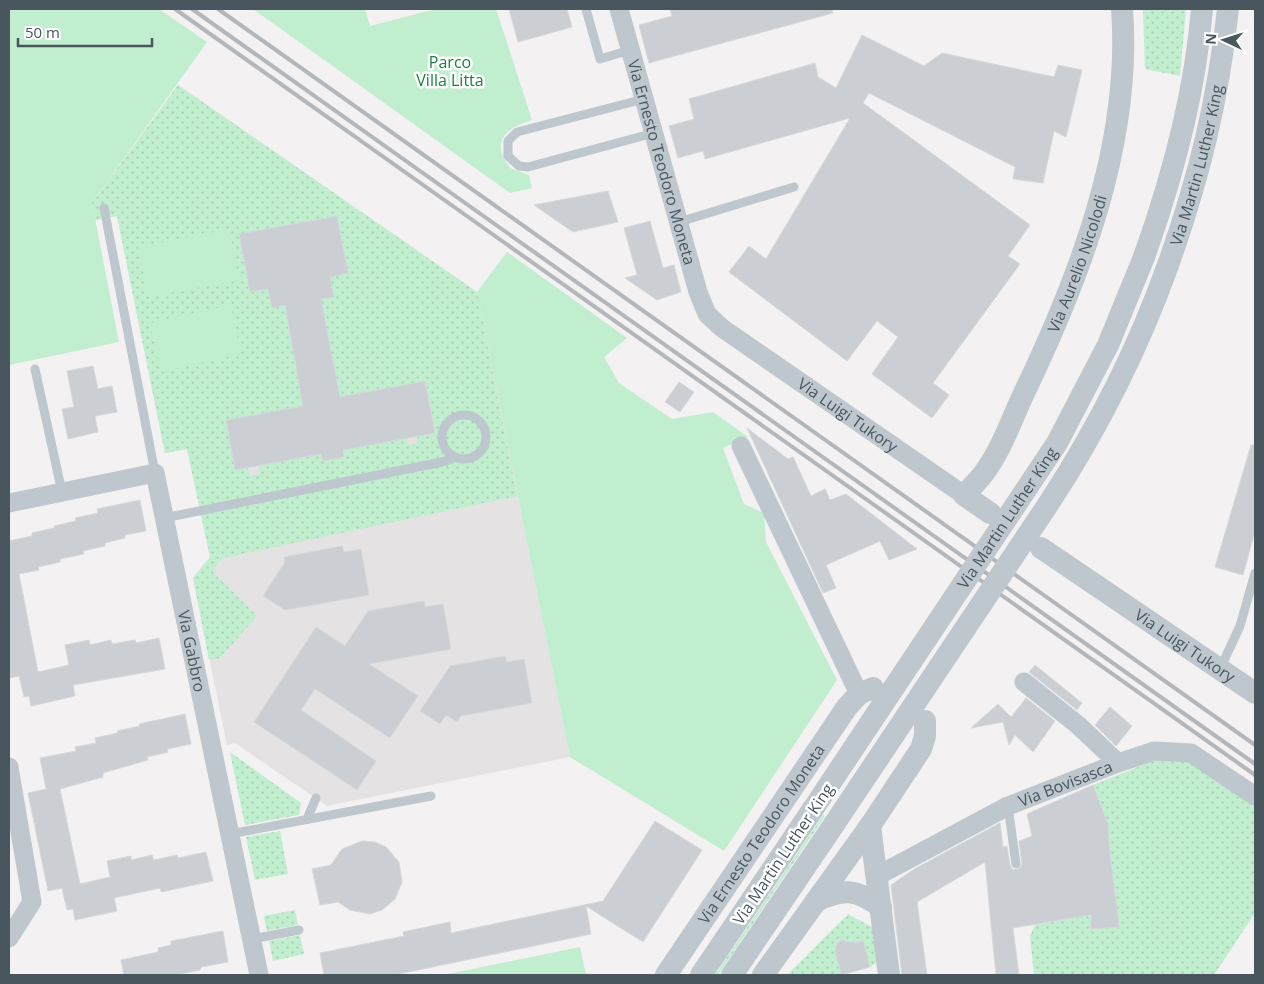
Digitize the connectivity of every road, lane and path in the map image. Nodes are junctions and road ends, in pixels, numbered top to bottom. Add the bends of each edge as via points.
1 (586, 9) edge
2 (619, 9) edge
3 (1122, 9) edge
4 (1202, 9) edge
5 (1228, 9) edge
6 (630, 50) junction
7 (644, 99) junction
8 (654, 132) junction
9 (794, 187) dead end
10 (104, 208) dead end
11 (679, 222) junction
12 (707, 314) joint
13 (35, 369) dead end
14 (740, 446) dead end
15 (451, 456) junction
16 (155, 473) junction
17 (62, 492) junction
18 (964, 495) junction
19 (9, 503) edge
20 (990, 513) dead end
21 (163, 518) junction
22 (1041, 548) dead end
23 (1255, 573) edge
24 (1251, 600) edge
25 (1219, 669) junction
26 (1024, 682) dead end
27 (866, 691) joint
28 (1255, 693) edge
29 (925, 721) dead end
30 (1118, 763) junction
31 (9, 767) edge
32 (11, 788) edge
33 (432, 796) dead end
34 (1255, 796) edge
35 (316, 798) dead end
36 (1008, 806) junction
37 (307, 819) junction
38 (870, 826) junction
39 (230, 834) junction
40 (1016, 864) dead end
41 (877, 876) junction
42 (816, 902) junction
43 (881, 907) junction
44 (299, 930) dead end
45 (9, 938) edge
46 (252, 939) junction
47 (259, 975) edge
48 (666, 975) edge
49 (701, 975) edge
50 (732, 975) edge
51 (763, 975) edge
52 (889, 975) edge

1 - 6 lane via 600,59
2 - 6 street, Via Ernesto Teodoro Moneta
3 - 18 street, Via Aurelio Nicolodi via 1122,74 1110,155 1096,216 1047,346 987,469
4 - 49 street, Via Martin Luther King, bridge via 1182,137 1144,257 1096,371 1053,450
5 - 50 street, Via Martin Luther King, bridge via 1209,134 1195,185 1168,266 1132,354 1050,503
6 - 7 street, Via Ernesto Teodoro Moneta
7 - 8 street, Via Ernesto Teodoro Moneta
7 - 8 lane via 517,132 508,141 508,156 519,166 528,167
8 - 11 street, Via Ernesto Teodoro Moneta
9 - 11 lane
10 - 16 lane
11 - 12 street, Via Ernesto Teodoro Moneta
12 - 18 street, Via Luigi Tukory via 722,328
13 - 17 lane
14 - 27 street, Via Ernesto Teodoro Moneta
15 - 15 lane via 442,443 446,424 460,416 473,417 485,430 482,451 468,459
15 - 21 lane via 447,461
16 - 17 street
16 - 21 street, Via Gabbro
17 - 19 street
18 - 20 street, Via Luigi Tukory
21 - 39 street, Via Gabbro
22 - 25 street, Via Luigi Tukory
23 - 24 lane
24 - 25 lane
25 - 28 street, Via Luigi Tukory
26 - 30 street via 1084,730
27 - 48 street, Via Ernesto Teodoro Moneta via 847,707
29 - 38 street via 921,749
30 - 34 street, Via Bovisasca via 1154,751 1191,754
30 - 36 street, Via Bovisasca
31 - 32 street
32 - 45 street via 32,902
33 - 37 lane
35 - 37 lane
36 - 40 lane
36 - 41 street, Via Bovisasca
37 - 39 lane
38 - 41 street
38 - 42 street
39 - 46 street, Via Gabbro
41 - 43 street
42 - 43 street via 836,892 851,892 864,894
42 - 51 street
43 - 52 street
44 - 46 lane
46 - 47 street, Via Gabbro

